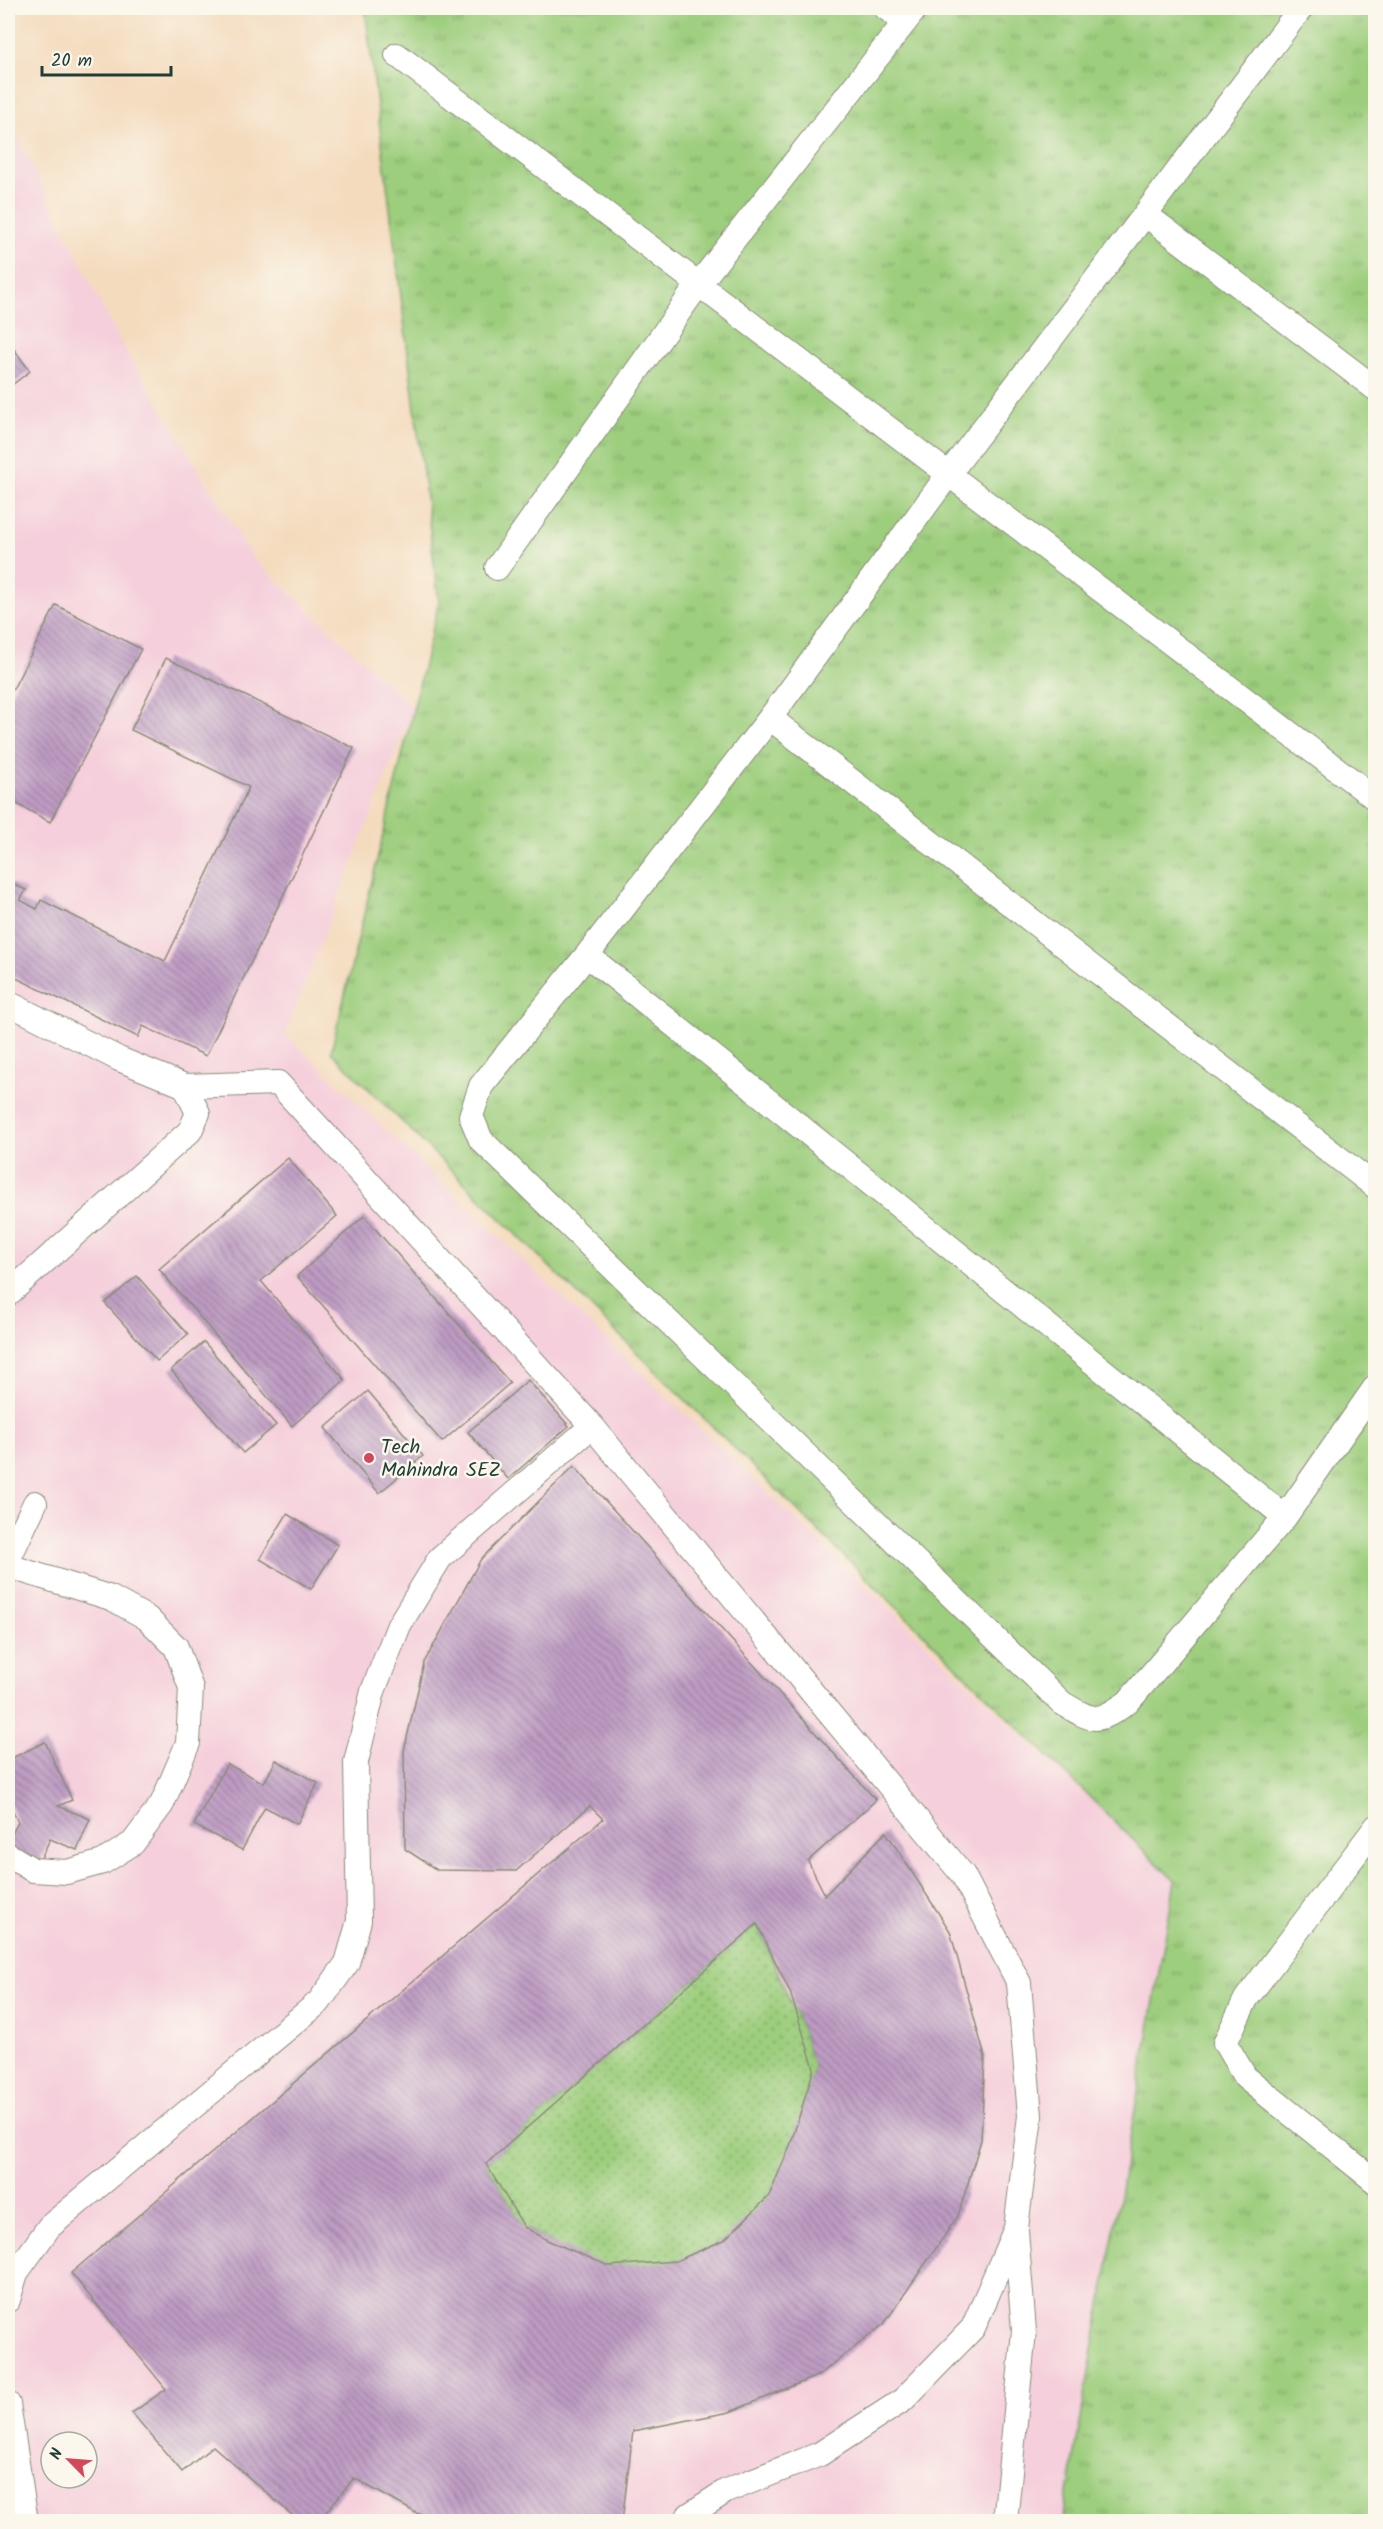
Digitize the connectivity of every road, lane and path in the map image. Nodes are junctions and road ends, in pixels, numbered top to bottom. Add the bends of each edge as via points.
1 (1301, 8) edge
2 (902, 12) edge
3 (397, 55) dead end
4 (1146, 215) junction
5 (698, 285) junction
6 (1376, 389) edge
7 (948, 475) junction
8 (497, 568) dead end
9 (770, 718) junction
10 (1376, 799) edge
11 (587, 955) junction
12 (8, 1003) edge
13 (184, 1086) junction
14 (1376, 1187) edge
15 (8, 1294) edge
16 (1376, 1386) edge
17 (592, 1426) junction
18 (35, 1503) dead end
19 (1285, 1517) junction
20 (8, 1560) edge
21 (8, 1566) edge
22 (1376, 1827) edge
23 (8, 1855) edge
24 (1376, 2182) edge
25 (1016, 2228) junction
26 (8, 2300) edge
27 (8, 2404) edge
28 (26, 2522) edge
29 (686, 2522) edge
30 (1005, 2522) edge

1 - 4 lane
2 - 5 lane
3 - 5 lane
4 - 6 lane
4 - 7 lane
5 - 7 lane
5 - 8 lane
7 - 9 lane
7 - 10 lane
9 - 11 lane
9 - 14 lane
11 - 19 lane
11 - 19 lane via 481,1086 471,1116 480,1140 1062,1703 1086,1718 1106,1718 1128,1702
12 - 13 lane via 119,1059
13 - 15 lane via 198,1113 190,1131
13 - 17 lane via 278,1083
16 - 19 lane
17 - 25 lane via 963,1875 1019,1983 1030,2116
17 - 26 lane via 440,1558 399,1625 373,1691 356,1762 359,1921 347,1963 319,2002 49,2228 16,2273
18 - 20 lane
21 - 23 lane via 111,1599 147,1618 176,1647 191,1688 188,1743 162,1804 133,1843 103,1862 68,1872 33,1870
22 - 24 lane via 1246,2000 1226,2043 1245,2077
25 - 29 lane via 973,2328 903,2400 820,2454 726,2491 689,2515
25 - 30 lane via 1024,2331
27 - 28 lane

